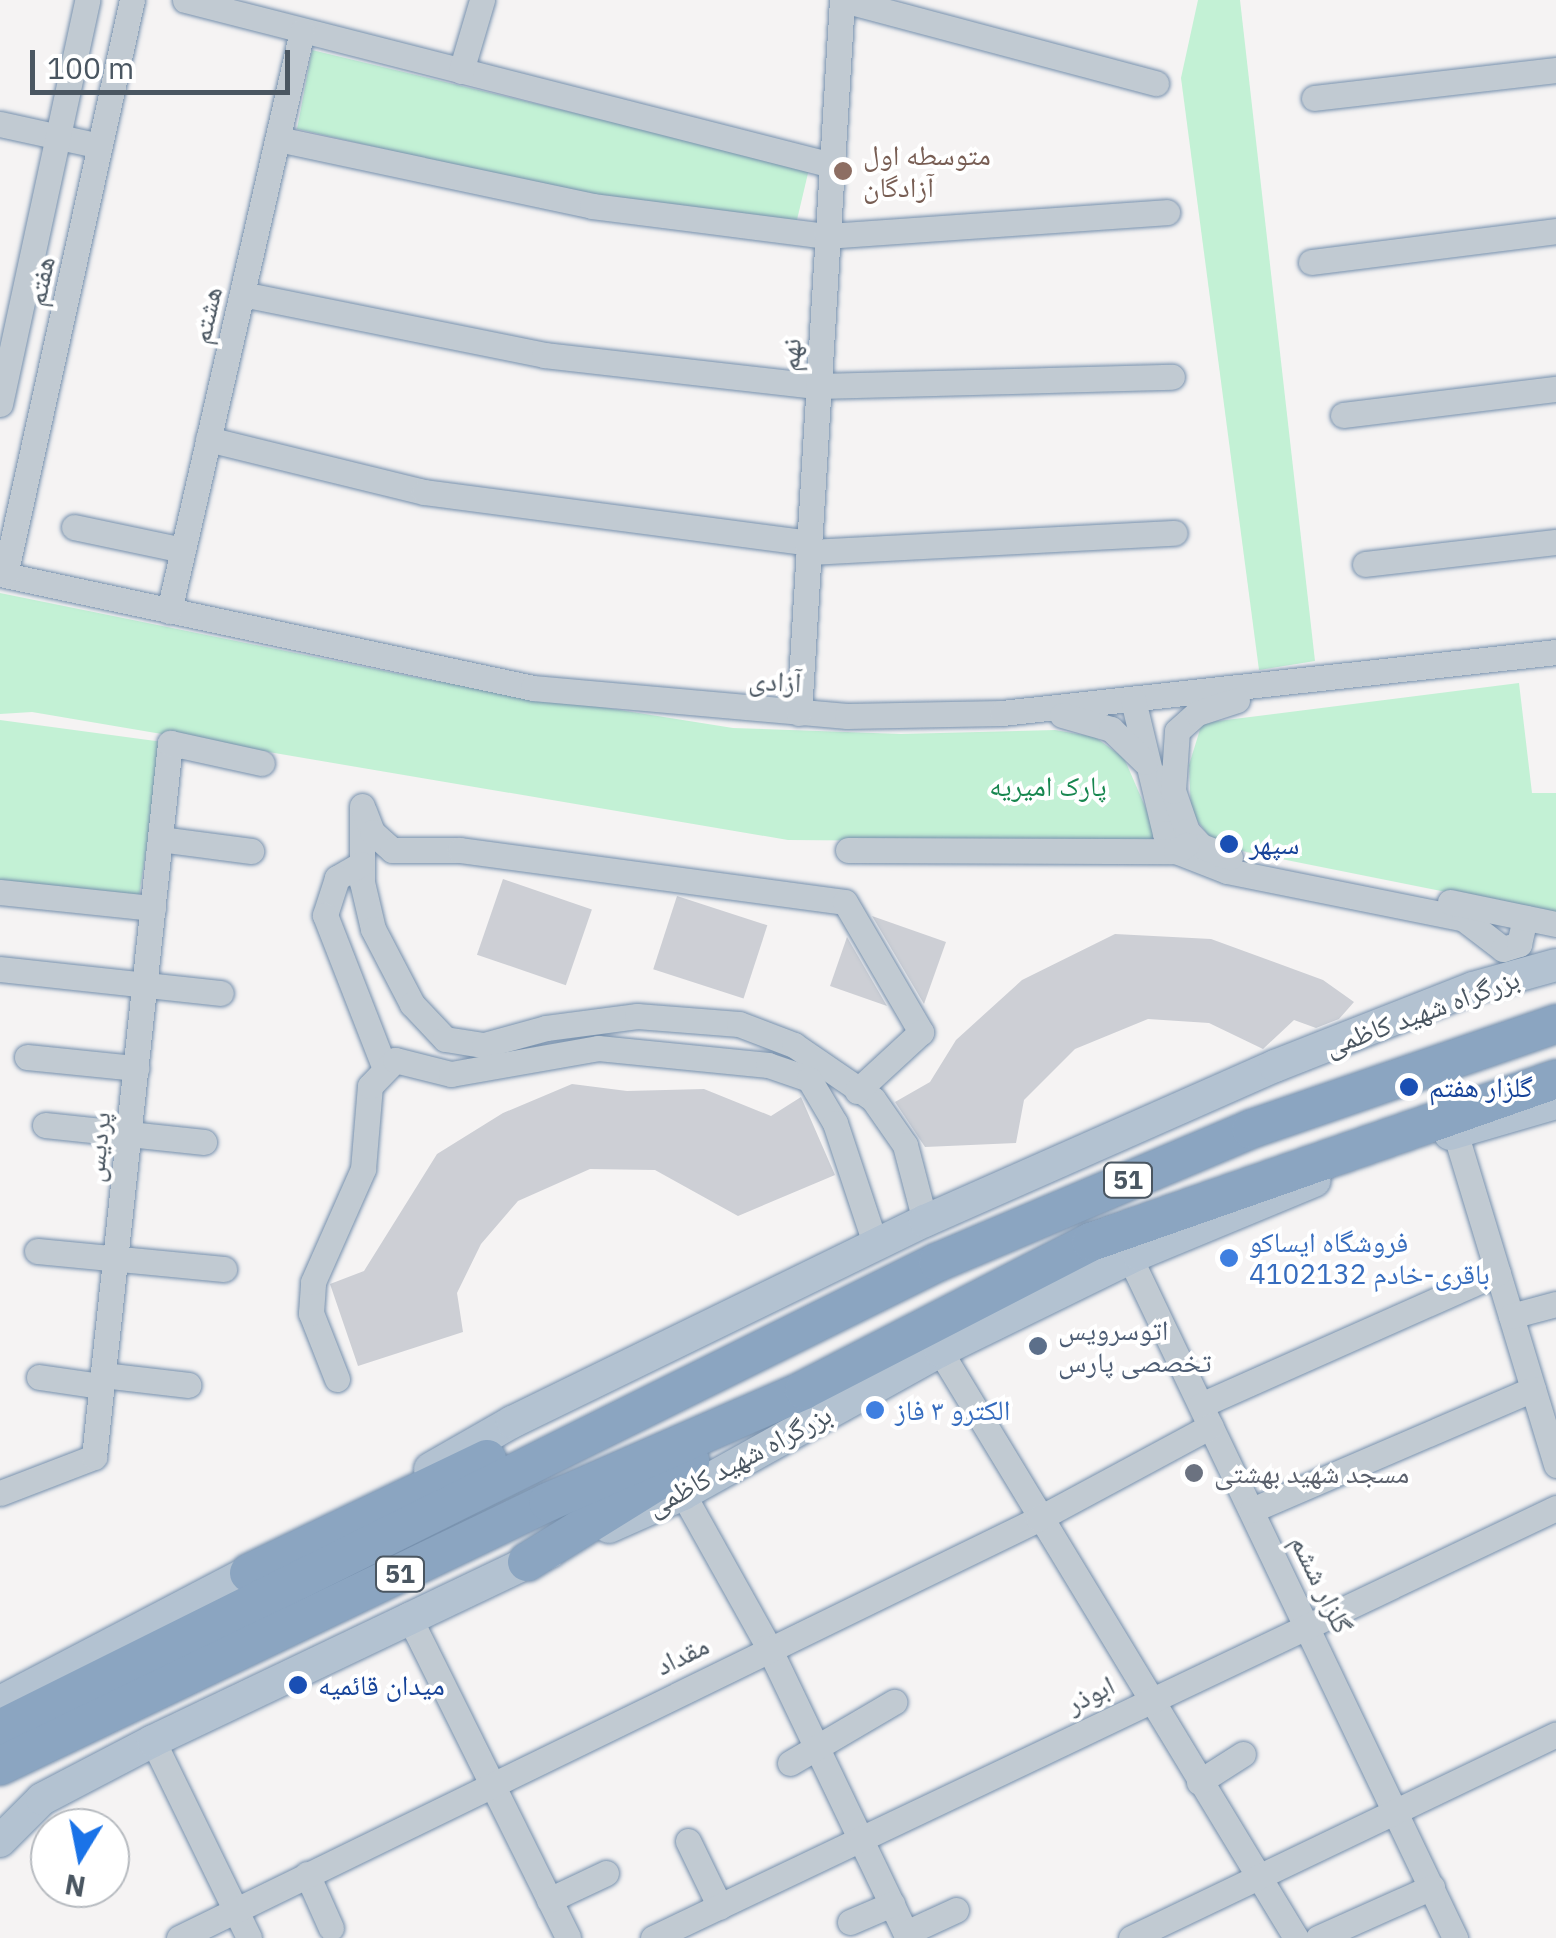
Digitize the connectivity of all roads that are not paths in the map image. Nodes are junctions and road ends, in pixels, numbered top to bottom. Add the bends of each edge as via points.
1 (87, 0) edge
2 (132, 0) edge
3 (186, 0) edge
4 (482, 0) edge
5 (842, 0) edge
6 (302, 31) junction
7 (1556, 70) edge
8 (461, 71) junction
9 (1156, 83) dead end
10 (1314, 98) dead end
11 (0, 124) edge
12 (58, 136) junction
13 (278, 139) junction
14 (100, 146) junction
15 (832, 165) junction
16 (1167, 212) dead end
17 (1556, 231) edge
18 (828, 236) junction
19 (1311, 262) dead end
20 (12, 292) edge
21 (242, 294) junction
22 (1172, 377) dead end
23 (818, 386) junction
24 (1556, 389) edge
25 (0, 404) edge
26 (1343, 415) dead end
27 (208, 439) junction
28 (74, 527) dead end
29 (1175, 533) dead end
30 (1556, 542) edge
31 (809, 548) junction
32 (183, 550) junction
33 (1365, 564) dead end
34 (3, 575) edge
35 (169, 612) junction
36 (1556, 652) edge
37 (1287, 684) junction
38 (1142, 699) junction
39 (799, 712) junction
40 (1002, 713) junction
41 (262, 763) dead end
42 (1149, 767) junction
43 (1174, 801) junction
44 (160, 839) junction
45 (1186, 846) junction
46 (848, 850) dead end
47 (251, 851) dead end
48 (362, 864) junction
49 (0, 892) edge
50 (153, 908) junction
51 (1525, 918) junction
52 (1556, 924) edge
53 (1494, 943) junction
54 (1556, 965) edge
55 (0, 969) edge
56 (144, 984) junction
57 (1472, 988) junction
58 (221, 993) dead end
59 (1556, 1014) edge
60 (1556, 1024) edge
61 (1485, 1045) junction
62 (27, 1057) dead end
63 (384, 1066) junction
64 (136, 1068) junction
65 (1556, 1079) edge
66 (857, 1090) junction
67 (1556, 1103) edge
68 (44, 1125) dead end
69 (1455, 1132) junction
70 (128, 1135) junction
71 (204, 1142) dead end
72 (1336, 1172) junction
73 (1178, 1208) junction
74 (925, 1222) junction
75 (876, 1246) junction
76 (37, 1251) dead end
77 (1130, 1258) junction
78 (115, 1259) junction
79 (224, 1269) dead end
80 (1498, 1273) junction
81 (1556, 1304) edge
82 (1511, 1316) junction
83 (782, 1343) junction
84 (940, 1351) junction
85 (39, 1377) dead end
86 (102, 1380) junction
87 (338, 1380) dead end
88 (188, 1385) dead end
89 (1533, 1389) junction
90 (804, 1390) junction
91 (1206, 1416) junction
92 (1556, 1466) edge
93 (0, 1493) edge
94 (684, 1494) junction
95 (1556, 1508) edge
96 (1252, 1510) junction
97 (1038, 1519) junction
98 (527, 1562) junction
99 (249, 1573) junction
100 (408, 1615) junction
101 (1308, 1624) junction
102 (768, 1646) junction
103 (1149, 1698) junction
104 (0, 1702) edge
105 (894, 1702) dead end
106 (0, 1729) edge
107 (1556, 1734) edge
108 (153, 1740) junction
109 (816, 1747) junction
110 (1243, 1754) dead end
111 (790, 1763) dead end
112 (0, 1766) edge
113 (1200, 1782) junction
114 (492, 1784) junction
115 (42, 1800) junction
116 (0, 1804) edge
117 (1398, 1815) junction
118 (688, 1840) dead end
119 (861, 1840) junction
120 (0, 1841) edge
121 (307, 1874) junction
122 (606, 1874) dead end
123 (1258, 1876) junction
124 (1432, 1888) junction
125 (549, 1900) junction
126 (892, 1904) junction
127 (720, 1907) junction
128 (235, 1910) junction
129 (956, 1910) dead end
130 (850, 1922) dead end
131 (332, 1928) dead end
132 (907, 1935) edge
133 (179, 1938) edge
134 (249, 1938) edge
135 (568, 1938) edge
136 (653, 1938) edge
137 (1132, 1938) edge
138 (1296, 1938) edge
139 (1318, 1938) edge
140 (1455, 1938) edge

1 - 12 street, هفتم
2 - 14 street, هفتم
3 - 6 street
4 - 8 street
5 - 9 street
5 - 15 street, نهم
6 - 8 street
6 - 13 street, هشتم
7 - 10 street
8 - 15 street
11 - 12 street
12 - 14 street
12 - 20 street, هفتم
13 - 18 street via 592,206
13 - 21 street, هشتم
14 - 34 street, هفتم
15 - 18 street, نهم
16 - 18 street
17 - 19 street
18 - 23 street, نهم
20 - 25 street, هفتم
21 - 23 street via 544,355
21 - 27 street, هشتم
22 - 23 street
23 - 31 street, نهم
24 - 26 street
27 - 31 street via 424,492
27 - 32 street, هشتم
28 - 32 street
29 - 31 street
30 - 33 street
31 - 39 street, نهم
32 - 35 street, هشتم
34 - 35 street, آزادی
35 - 39 street, آزادی via 532,688
36 - 37 street, آزادی
37 - 38 street, آزادی
37 - 43 street via 1197,712 1177,731 1170,753
38 - 40 street, آزادی
38 - 42 street
38 - 43 street
39 - 40 street, آزادی
40 - 42 street via 1093,720 1122,735
41 - 44 street, پردیس via 170,744
42 - 45 street
43 - 45 street
44 - 47 street
44 - 50 street, پردیس
45 - 46 street
45 - 51 street
45 - 53 street via 1227,871 1464,919
48 - 63 street via 336,878 325,916
48 - 66 street via 373,930 412,1004 445,1038 484,1045 546,1028 636,1016 738,1024 794,1046
48 - 66 street via 362,806 372,832 392,850 460,850 845,902 922,1032
49 - 50 street
50 - 56 street, پردیس
51 - 52 street
51 - 53 street via 1518,944 1503,949
53 - 57 street via 1492,962
54 - 57 main road, بزرگراه شهید کاظمی
55 - 56 street
56 - 58 street
56 - 64 street, پردیس
57 - 74 main road, بزرگراه شهید کاظمی via 1275,1066
59 - 61 highway
60 - 61 highway, بزرگراه شهید کاظمی / 51
61 - 83 highway, بزرگراه شهید کاظمی / 51 via 1111,1188 938,1262
62 - 64 street
63 - 75 street via 412,1060 451,1074 479,1072 598,1048 768,1065 809,1079 836,1123
63 - 87 street via 370,1086 363,1169 313,1282 311,1313
64 - 70 street, پردیس
65 - 73 highway, بزرگراه شهید کاظمی / 51
66 - 74 street via 904,1145
67 - 69 main road, بزرگراه شهید کاظمی
68 - 70 street
69 - 72 main road, بزرگراه شهید کاظمی
69 - 80 street
70 - 71 street
70 - 78 street, پردیس
72 - 73 highway
72 - 77 main road, بزرگراه شهید کاظمی
73 - 90 highway, بزرگراه شهید کاظمی / 51 via 1090,1242
74 - 75 main road, بزرگراه شهید کاظمی
75 - 99 main road, بزرگراه شهید کاظمی via 512,1422
76 - 78 street
77 - 84 main road, بزرگراه شهید کاظمی
77 - 91 street, گلزار ششم
78 - 79 street
78 - 86 street, پردیس
80 - 82 street
80 - 91 street, مقداد
81 - 82 street
82 - 89 street
83 - 99 highway via 524,1442
83 - 106 highway, بزرگراه شهید کاظمی / 51
84 - 94 main road, بزرگراه شهید کاظمی
84 - 97 street
85 - 86 street
86 - 88 street
86 - 93 street, پردیس via 94,1456
89 - 92 street
89 - 96 street
90 - 98 highway
90 - 112 highway, بزرگراه شهید کاظمی / 51 via 548,1502
91 - 96 street, گلزار ششم
91 - 97 street, مقداد
94 - 98 main road, بزرگراه شهید کاظمی
94 - 102 street
95 - 101 street, ابوذر
96 - 101 street, گلزار ششم
97 - 102 street, مقداد
97 - 103 street
98 - 100 main road, بزرگراه شهید کاظمی
99 - 104 main road, بزرگراه شهید کاظمی
100 - 108 main road, بزرگراه شهید کاظمی
100 - 114 street
101 - 103 street, ابوذر
101 - 117 street, گلزار ششم
102 - 109 street
102 - 114 street, مقداد
103 - 113 street
103 - 119 street, ابوذر
105 - 109 street
107 - 117 street
108 - 115 main road, بزرگراه شهید کاظمی
108 - 128 street
109 - 111 street
109 - 119 street
110 - 113 street
113 - 123 street
114 - 121 street, مقداد
114 - 125 street
115 - 116 main road
115 - 120 main road, بزرگراه شهید کاظمی
117 - 123 street
117 - 124 street, گلزار ششم
118 - 127 street
119 - 126 street
119 - 127 street, ابوذر
121 - 128 street, مقداد
121 - 131 street
122 - 125 street
123 - 137 street
123 - 138 street
124 - 139 street
124 - 140 street, گلزار ششم
125 - 135 street
126 - 130 street
126 - 132 street
127 - 136 street, ابوذر
128 - 133 street, مقداد
128 - 134 street
129 - 132 street

